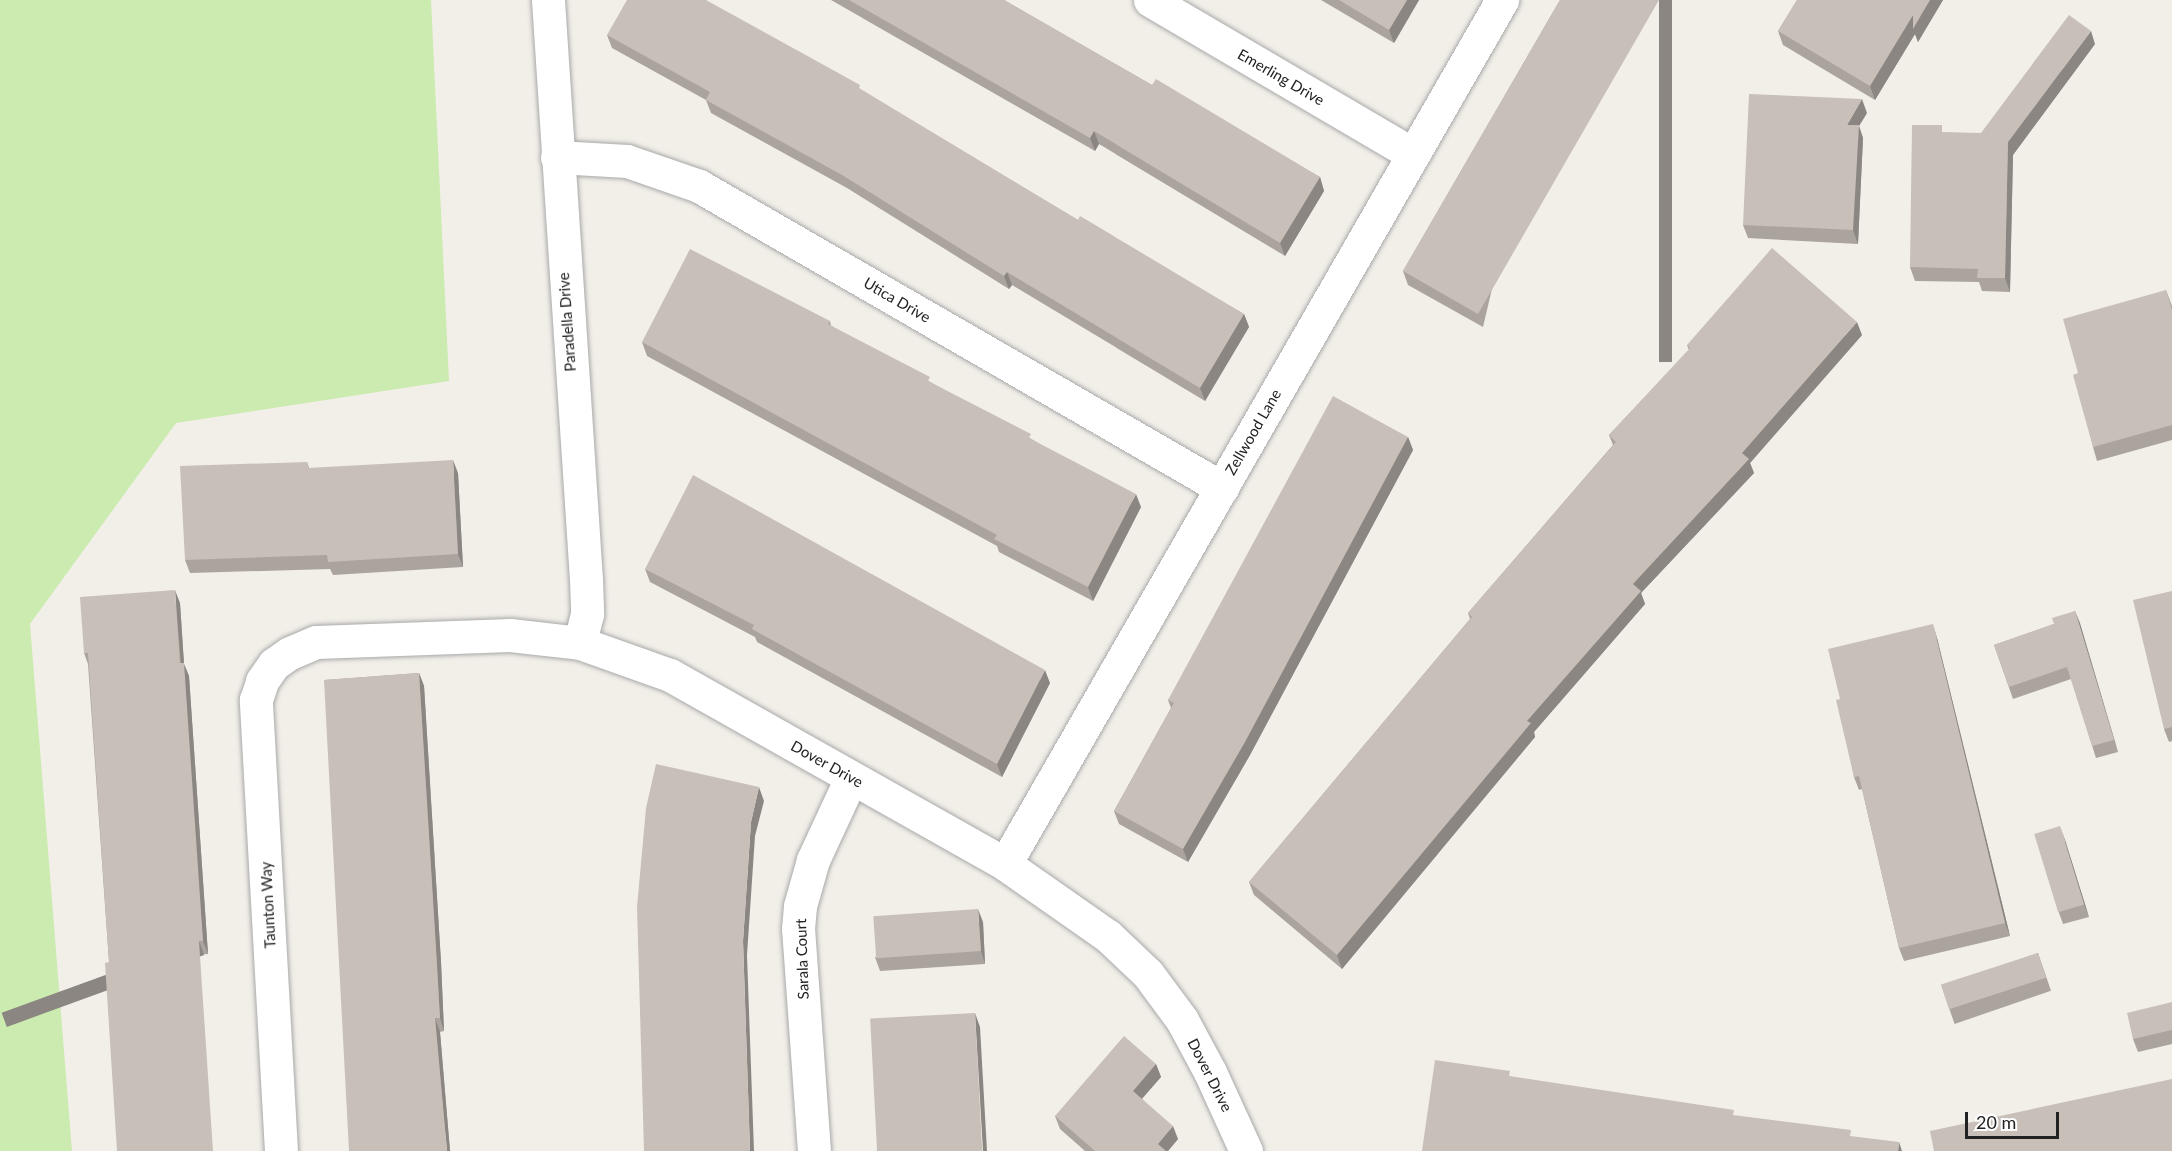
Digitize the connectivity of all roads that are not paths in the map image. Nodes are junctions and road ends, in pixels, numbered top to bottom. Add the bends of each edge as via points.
1 (548, 0) edge
2 (1150, 0) edge
3 (1502, 0) edge
4 (1413, 154) junction
5 (556, 157) junction
6 (1222, 488) junction
7 (580, 643) junction
8 (274, 664) joint
9 (851, 778) junction
10 (1005, 864) junction
11 (281, 1151) edge
12 (814, 1151) edge
13 (1246, 1151) edge

1 - 5 street, Paradella Drive
2 - 4 street, Emerling Drive
3 - 4 street, Zellwood Lane
4 - 6 street, Zellwood Lane
5 - 6 street, Utica Drive via 627,161 699,186
5 - 7 street, Paradella Drive via 586,579 587,614
6 - 10 street, Zellwood Lane
7 - 8 street, Dover Drive via 510,635 316,642
7 - 9 street, Dover Drive via 670,675
8 - 11 street, Taunton Way via 262,681 256,700
9 - 10 street, Dover Drive
9 - 12 street, Sarala Court via 813,860 800,906 798,929
10 - 13 street, Dover Drive via 1108,936 1148,974 1182,1020

